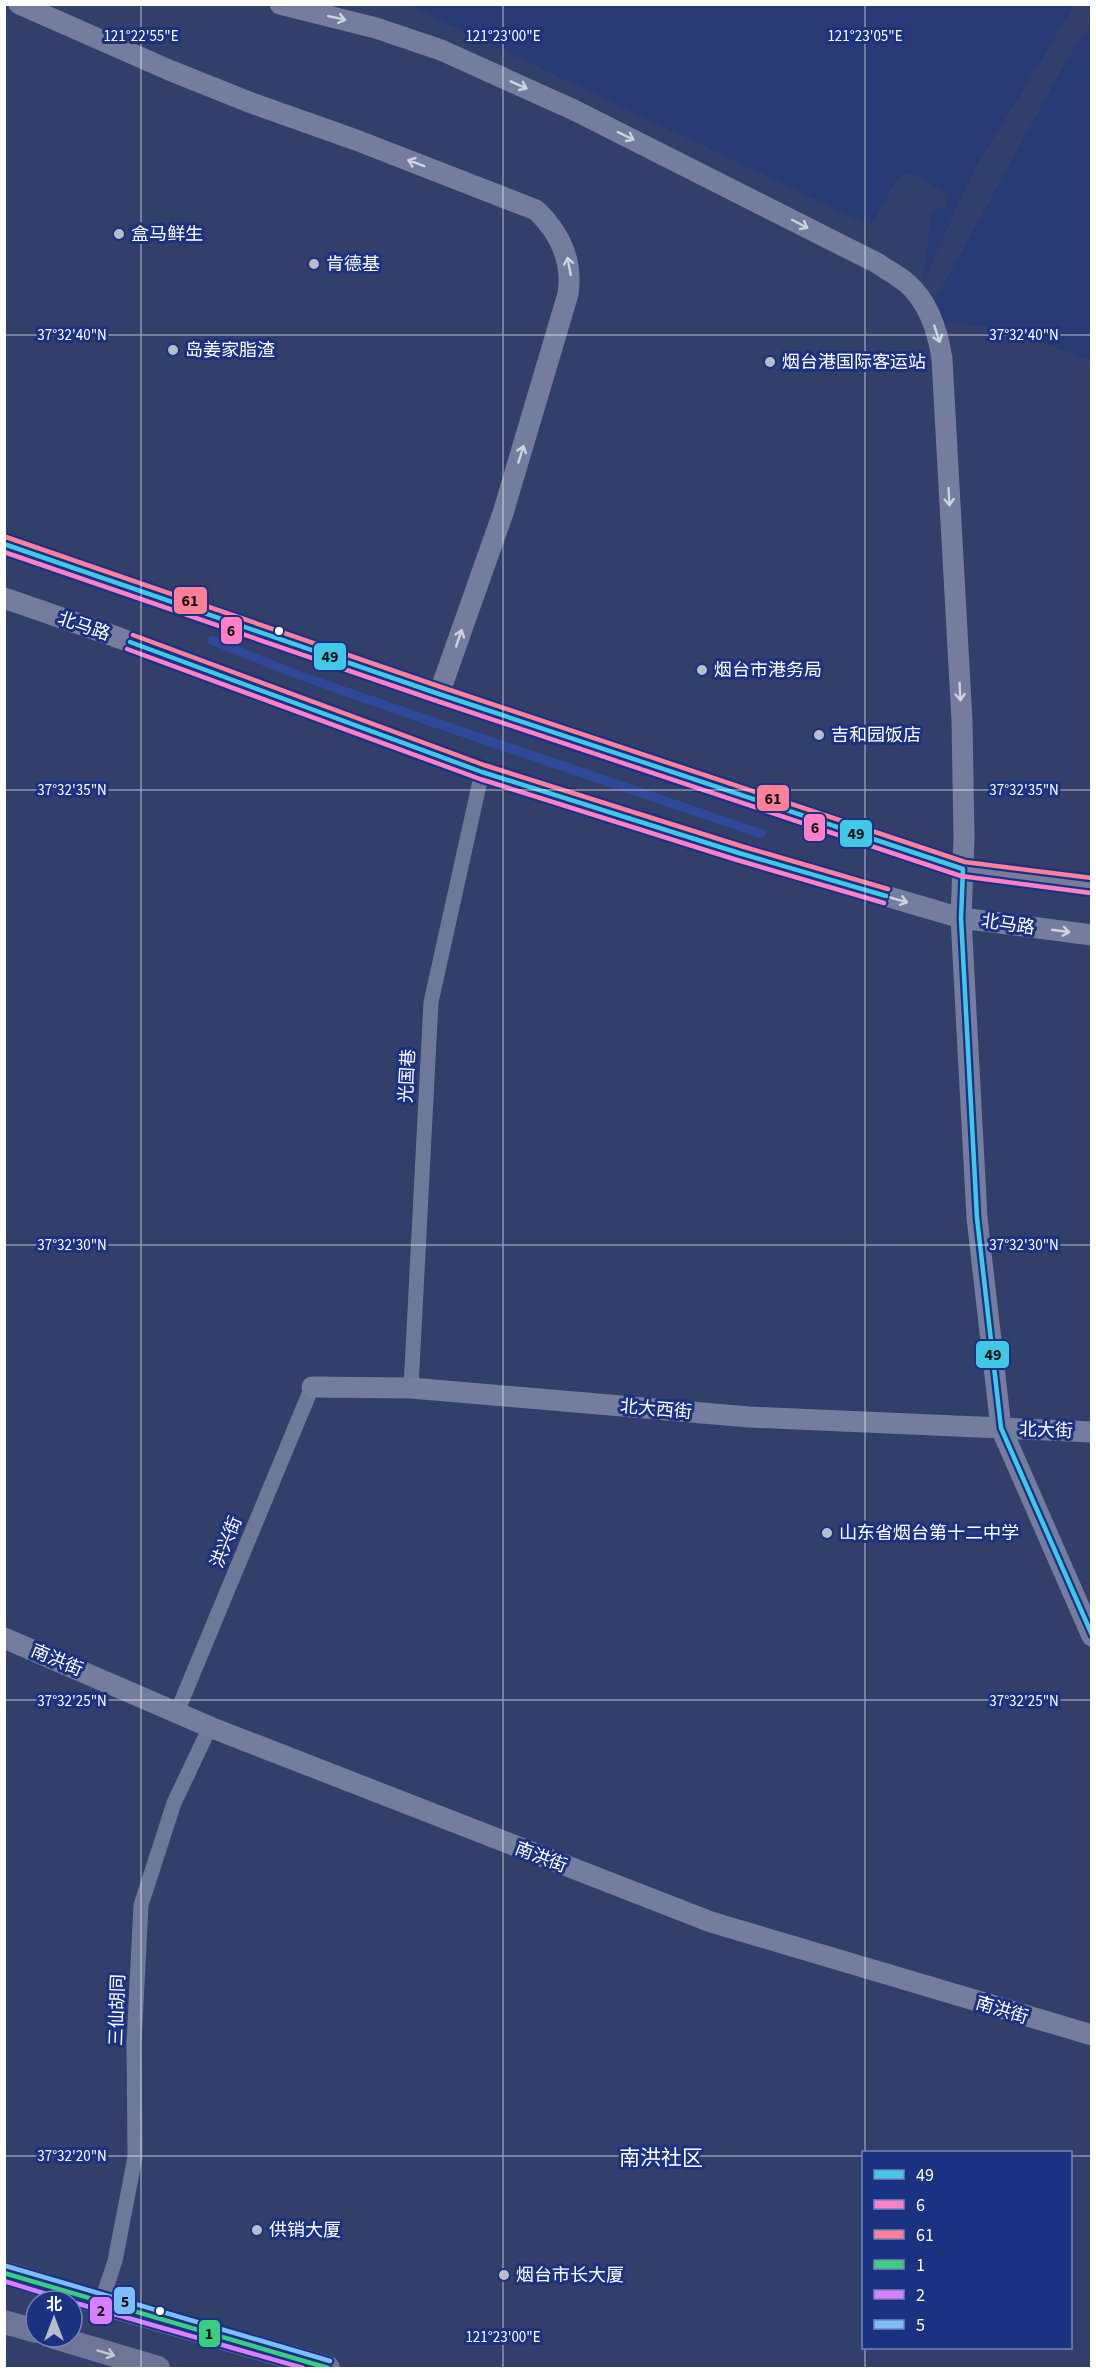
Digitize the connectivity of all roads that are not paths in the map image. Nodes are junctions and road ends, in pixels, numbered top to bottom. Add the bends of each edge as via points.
1 (19, 4) edge
2 (280, 4) edge
3 (4, 544) edge
4 (4, 598) edge
5 (439, 694) junction
6 (482, 772) junction
7 (963, 869) junction
8 (1092, 886) edge
9 (961, 918) junction
10 (1092, 935) edge
11 (312, 1387) joint
12 (411, 1388) junction
13 (1001, 1428) junction
14 (1092, 1432) edge
15 (1092, 1636) edge
16 (4, 1638) edge
17 (177, 1712) junction
18 (210, 1727) junction
19 (1092, 2035) edge
20 (4, 2273) edge
21 (101, 2303) junction
22 (4, 2322) edge
23 (24, 2328) edge
24 (84, 2346) edge
25 (158, 2368) edge
26 (328, 2368) edge

5 -> 1 main road via 503,513 568,294 568,260 558,238 536,210 249,102
2 -> 7 main road via 376,28 441,50 574,110 757,201 877,263 908,284 939,335 942,359 962,722
3 - 5 main road
4 - 6 main road, 北马路
5 - 7 main road
6 -> 9 main road, 北马路
6 - 12 street, 光国巷 via 431,1002
7 - 8 main road
7 - 9 main road
9 -> 10 main road, 北马路
9 - 13 main road via 977,1218
11 - 12 main road, 北大西街
11 - 17 street, 洪兴街
12 - 13 main road, 北大西街 via 749,1416
13 - 14 main road, 北大街
13 - 15 main road
16 - 17 main road, 南洪街
17 - 18 main road, 南洪街
18 - 19 main road, 南洪街 via 711,1922
18 - 21 street, 三仙胡同 via 174,1803 141,1905 135,2157 115,2261
20 - 21 main road
21 - 26 main road
22 - 23 main road
24 -> 25 main road

